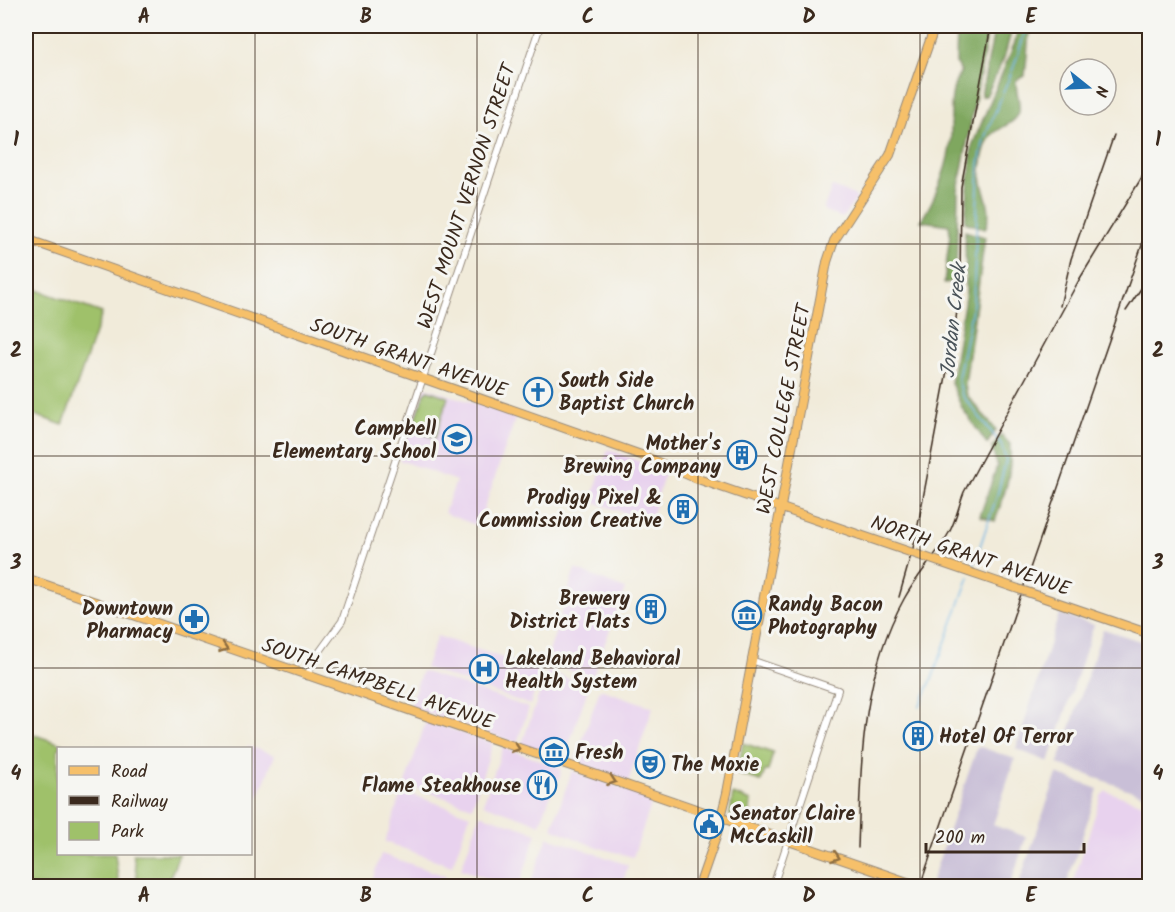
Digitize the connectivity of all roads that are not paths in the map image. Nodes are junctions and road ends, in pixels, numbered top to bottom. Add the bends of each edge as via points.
1 (540, 26) edge
2 (935, 26) edge
3 (26, 240) edge
4 (423, 379) junction
5 (780, 508) junction
6 (26, 578) edge
7 (1149, 634) edge
8 (751, 660) junction
9 (307, 676) junction
10 (721, 819) junction
11 (787, 840) junction
12 (699, 886) edge
13 (773, 886) edge
14 (920, 886) edge

1 - 4 street, WEST MOUNT VERNON STREET
2 - 5 main road, WEST COLLEGE STREET via 890,155 834,241 827,262
3 - 4 main road, SOUTH GRANT AVENUE
4 - 5 main road, SOUTH GRANT AVENUE
4 - 9 street, WEST MOUNT VERNON STREET via 342,621
5 - 7 main road, NORTH GRANT AVENUE, bridge
5 - 8 main road, WEST COLLEGE STREET
6 -> 9 main road, SOUTH CAMPBELL AVENUE
8 - 10 main road, WEST COLLEGE STREET
8 - 11 street via 838,690
9 -> 10 main road, SOUTH CAMPBELL AVENUE
10 - 11 main road, SOUTH CAMPBELL AVENUE
10 - 12 main road, WEST COLLEGE STREET
11 - 13 street
11 -> 14 main road, SOUTH CAMPBELL AVENUE

